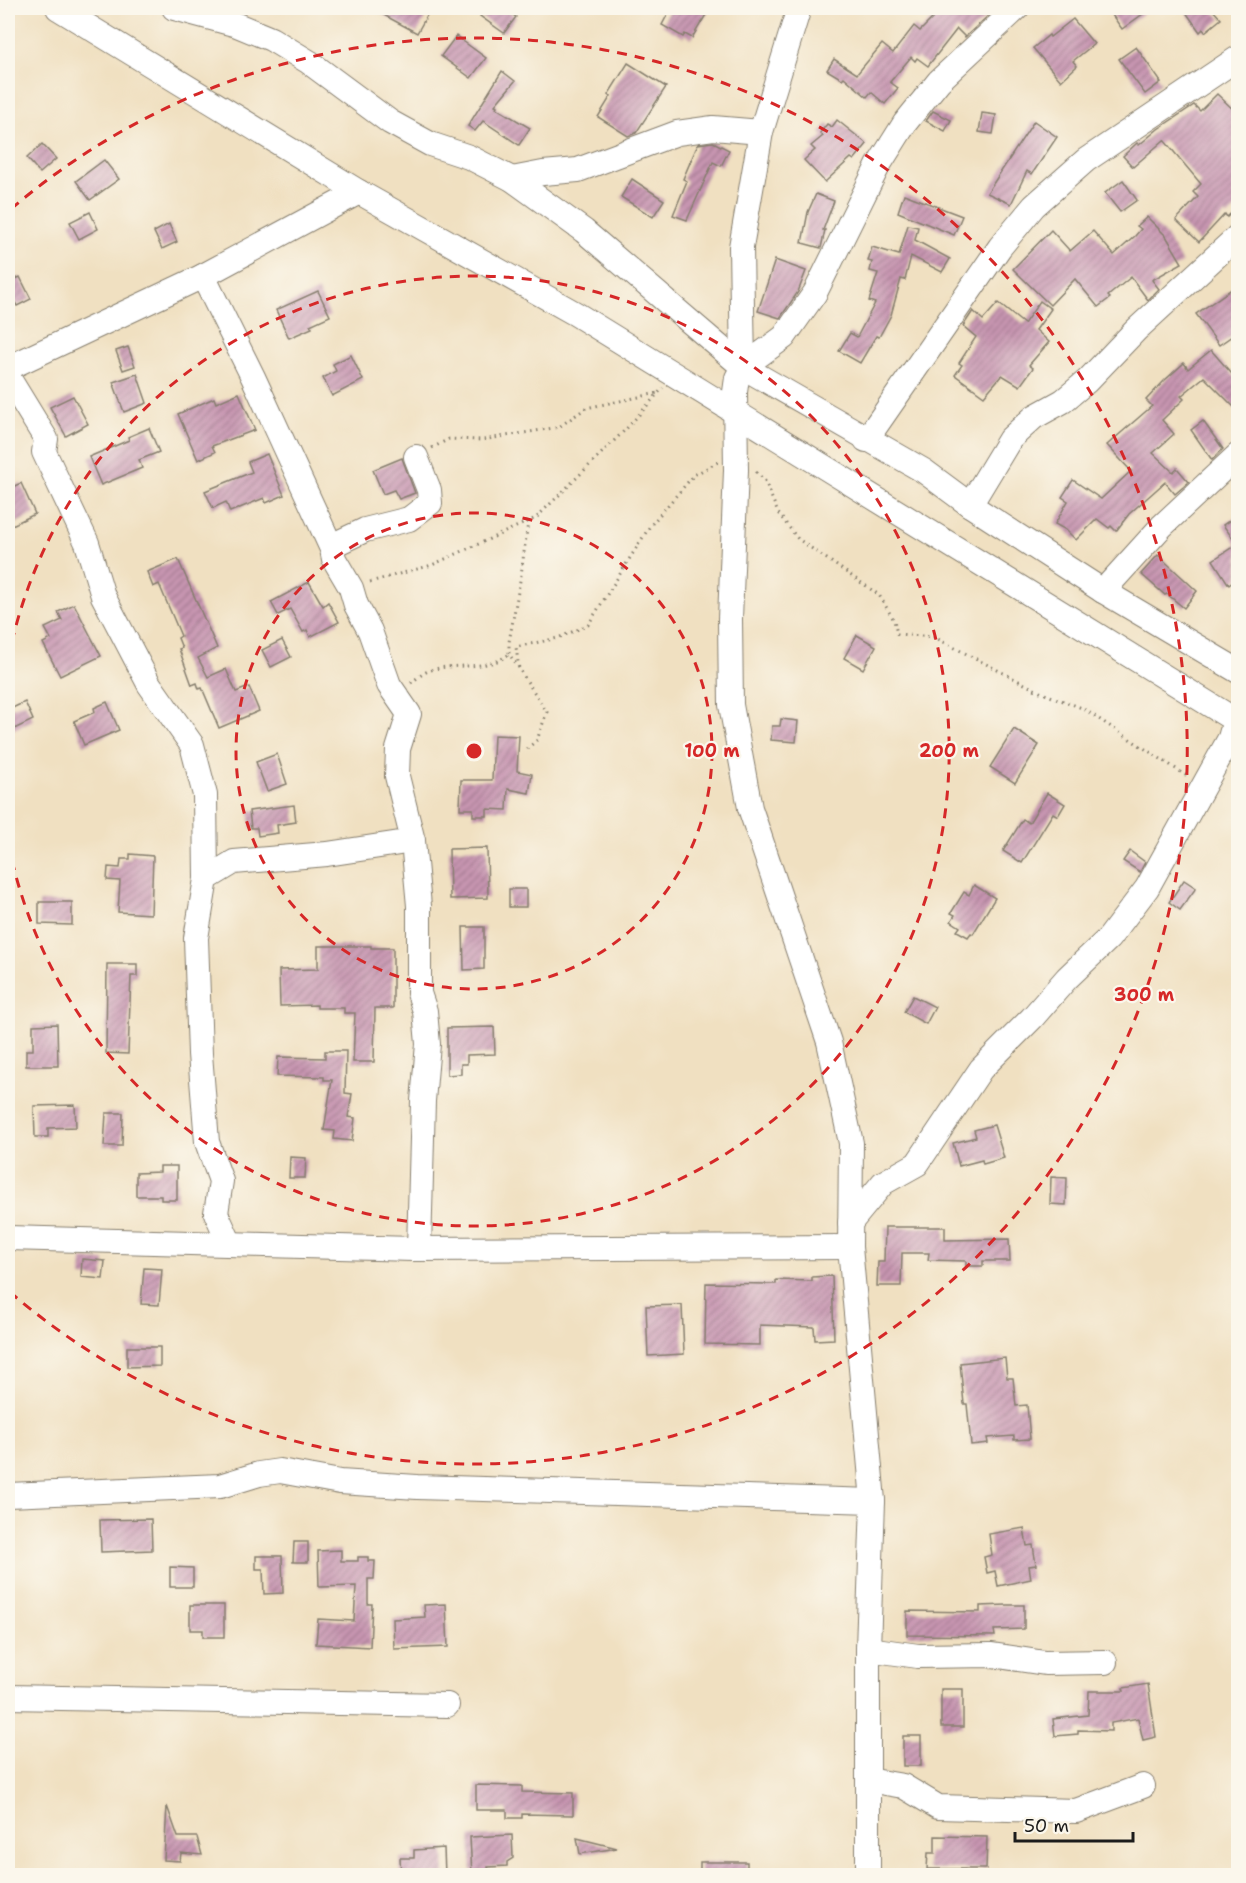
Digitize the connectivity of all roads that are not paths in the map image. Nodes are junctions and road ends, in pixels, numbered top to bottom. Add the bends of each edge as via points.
1 (58, 8) edge
2 (174, 8) edge
3 (799, 8) edge
4 (1017, 8) edge
5 (1239, 58) edge
6 (761, 132) junction
7 (512, 179) junction
8 (359, 192) junction
9 (1239, 236) edge
10 (204, 276) junction
11 (8, 368) edge
12 (743, 368) junction
13 (8, 377) edge
14 (736, 412) junction
15 (866, 440) junction
16 (1239, 455) edge
17 (416, 457) road end
18 (970, 505) junction
19 (331, 546) junction
20 (1103, 591) junction
21 (1239, 671) edge
22 (1237, 721) edge
23 (413, 842) junction
24 (206, 879) junction
25 (850, 1223) junction
26 (8, 1238) edge
27 (230, 1244) junction
28 (850, 1247) junction
29 (418, 1249) junction
30 (8, 1495) edge
31 (873, 1502) junction
32 (868, 1649) junction
33 (1105, 1662) dead end
34 (8, 1697) edge
35 (447, 1705) dead end
36 (868, 1780) junction
37 (1143, 1786) dead end
38 (868, 1875) edge

1 - 8 street
2 - 7 street via 271,39 390,122 430,144 469,157
3 - 6 street
4 - 12 street via 939,81 905,123 878,166 815,293 784,337
5 - 15 street via 1086,160 1034,206 1000,247
6 - 7 street via 713,128 677,133 578,170
6 - 12 street via 741,247
7 - 12 street via 584,231
8 - 10 street
8 - 14 street via 576,314 666,383
9 - 18 street via 1136,330 1087,381 1064,401 1034,417 1011,439
10 - 11 street
10 - 19 street
12 - 14 street via 737,378
12 - 15 street
13 - 24 street via 46,439 44,452 87,543 103,596 149,684 192,745 205,795
14 - 22 street
14 - 25 street via 731,705 750,808 829,1042 851,1143
15 - 18 street via 924,471
16 - 20 street via 1162,526
17 - 19 street via 430,503 409,519 365,530
18 - 20 street
19 - 23 street via 370,631 389,685 409,714 398,749 397,776
20 - 21 street
22 - 25 street via 1147,888 1109,938 981,1069 917,1164 883,1183
23 - 24 street via 234,862
23 - 29 street via 419,906 419,993 428,1044
24 - 27 street via 196,938 200,1054 207,1142 221,1181 216,1213
25 - 28 street
26 - 27 street
27 - 29 street
28 - 29 street
28 - 31 street
30 - 31 street via 220,1486 280,1471 340,1482
31 - 32 street
32 - 33 street via 918,1656 992,1655 1045,1663
32 - 36 street
34 - 35 street
36 - 37 street via 903,1786 938,1807 1076,1811
36 - 38 street

